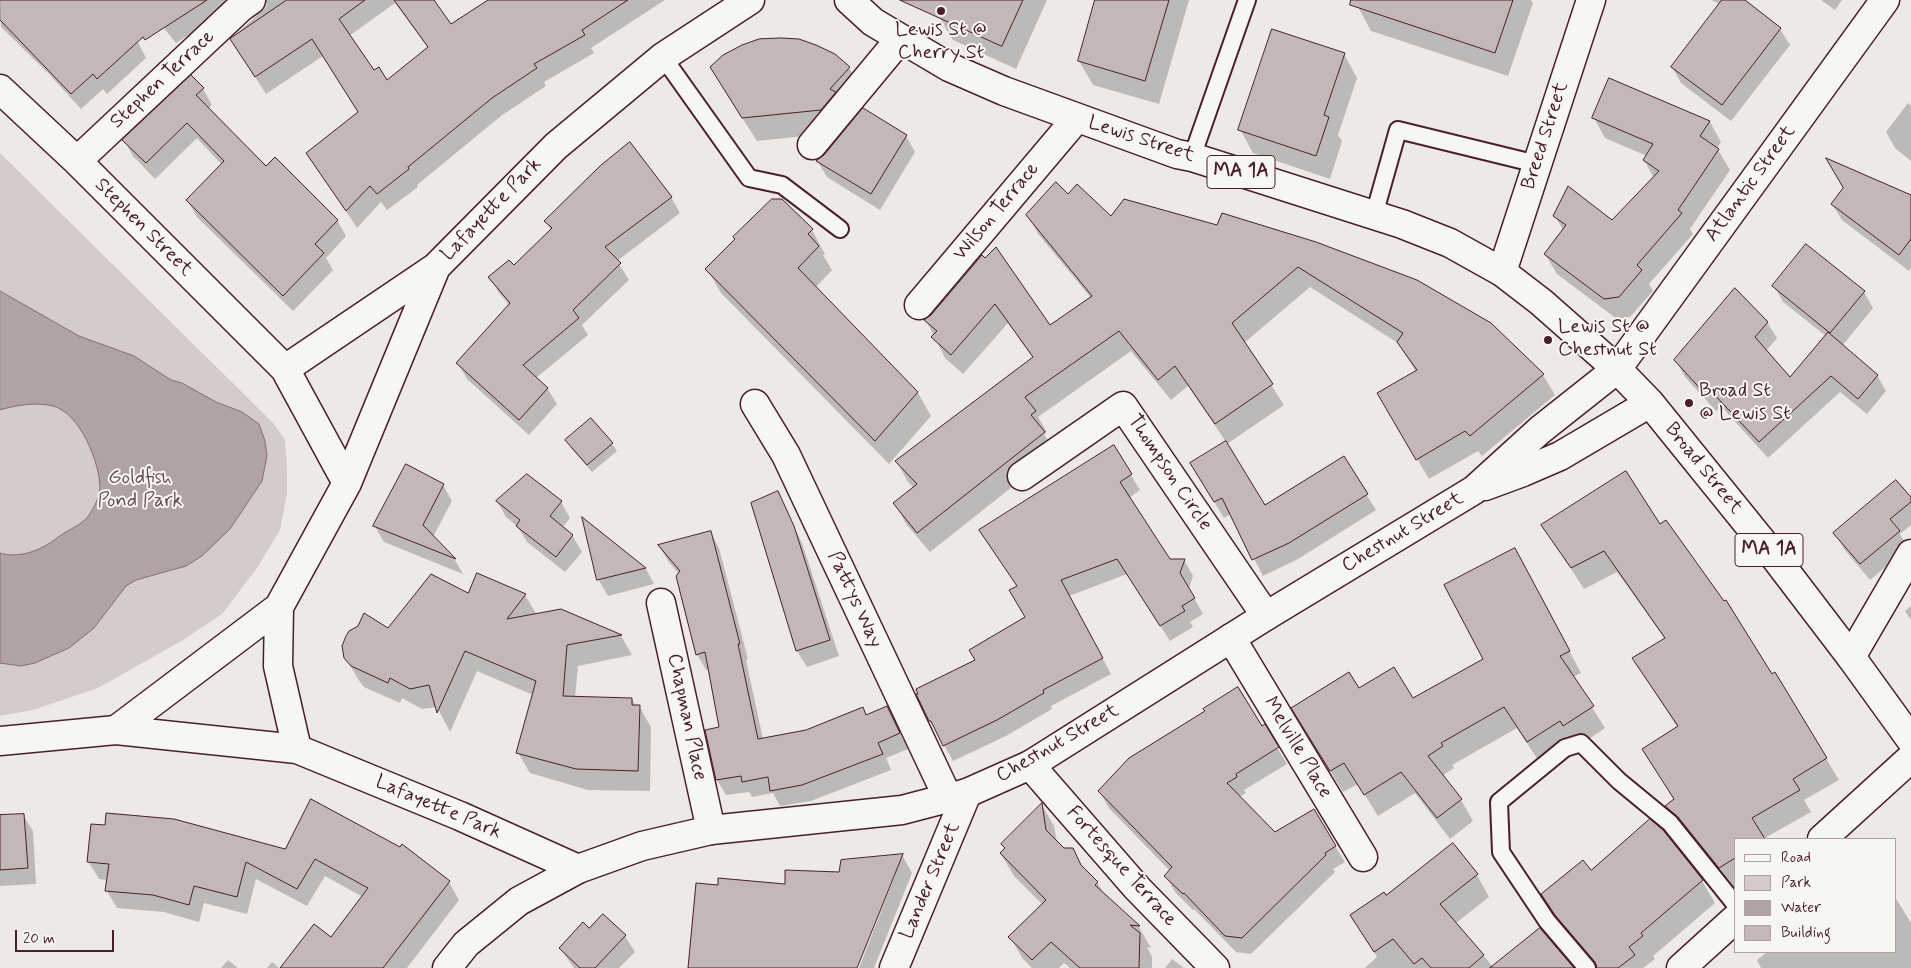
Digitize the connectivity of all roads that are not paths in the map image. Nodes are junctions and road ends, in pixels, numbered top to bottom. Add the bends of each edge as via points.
1 (251, 0) edge
2 (750, 0) edge
3 (849, 0) edge
4 (1247, 0) edge
5 (1591, 0) edge
6 (1885, 0) edge
7 (900, 39) junction
8 (663, 57) junction
9 (0, 89) edge
10 (1076, 119) junction
11 (812, 145) dead end
12 (1192, 157) junction
13 (76, 162) junction
14 (1537, 164) junction
15 (1374, 215) junction
16 (840, 229) dead end
17 (436, 267) junction
18 (1502, 272) junction
19 (918, 305) dead end
20 (285, 369) junction
21 (1617, 369) junction
22 (1650, 403) junction
23 (755, 404) dead end
24 (1022, 476) dead end
25 (347, 483) junction
26 (1474, 490) junction
27 (1911, 554) edge
28 (661, 603) dead end
29 (279, 607) junction
30 (1266, 616) junction
31 (1231, 638) junction
32 (1851, 657) junction
33 (116, 730) junction
34 (1911, 740) edge
35 (0, 741) edge
36 (297, 749) junction
37 (1911, 758) edge
38 (1030, 765) junction
39 (957, 796) junction
40 (711, 830) junction
41 (1823, 838) edge
42 (1363, 857) dead end
43 (578, 869) junction
44 (1734, 903) edge
45 (1734, 920) edge
46 (447, 968) edge
47 (894, 968) edge
48 (1215, 968) edge
49 (1587, 968) edge
50 (1681, 968) edge

1 - 13 street, Stephen Terrace
2 - 8 street, Lafayette Park
3 - 7 street, Lewis Street / MA 1A via 873,22
4 - 12 lane
5 - 14 street, Breed Street
6 - 21 street, Atlantic Street
7 - 10 street, Lewis Street / MA 1A via 949,67
7 - 11 street
8 - 16 lane via 749,178 782,185
8 - 17 street, Lafayette Park via 556,146
9 - 13 street, Stephen Street
10 - 12 street, Lewis Street / MA 1A
10 - 19 street, Wilson Terrace
12 - 15 street, Lewis Street / MA 1A
13 - 20 street, Stephen Street
14 - 15 lane via 1398,130
14 - 18 street, Breed Street
15 - 18 street, Lewis Street / MA 1A via 1450,243
17 - 20 street
17 - 25 street, Lafayette Park
18 - 21 street, Lewis Street / MA 1A
20 - 25 street, Stephen Street
21 - 22 street, Broad Street / MA 1A
21 - 26 street, Chestnut Street via 1540,430
22 - 26 street, Chestnut Street via 1560,456
22 - 32 street, Broad Street / MA 1A
23 - 39 street, Pattys Way via 786,455
24 - 30 street, Thompson Circle via 1123,406
25 - 29 street, Lafayette Park
26 - 30 street, Chestnut Street
27 - 32 street
28 - 40 street, Chapman Place
29 - 33 street, Lafayette Park
29 - 36 street, Lafayette Park via 278,666
30 - 31 street, Chestnut Street
31 - 38 street, Chestnut Street
31 - 42 street, Melville Place
32 - 34 street, Broad Street / MA 1A
33 - 35 street, Lafayette Park
33 - 36 street, Lafayette Park
36 - 43 street, Lafayette Park
37 - 41 street
38 - 39 street, Chestnut Street
38 - 48 street, Fortesque Terrace via 1137,888
39 - 40 street, Chestnut Street via 902,810
39 - 47 street, Lander Street
40 - 43 street, Chestnut Street via 642,846
43 - 46 street, Chestnut Street via 519,901 466,944
44 - 49 lane via 1670,823 1619,781 1581,743 1565,748 1500,802 1501,852 1547,921
45 - 50 street

